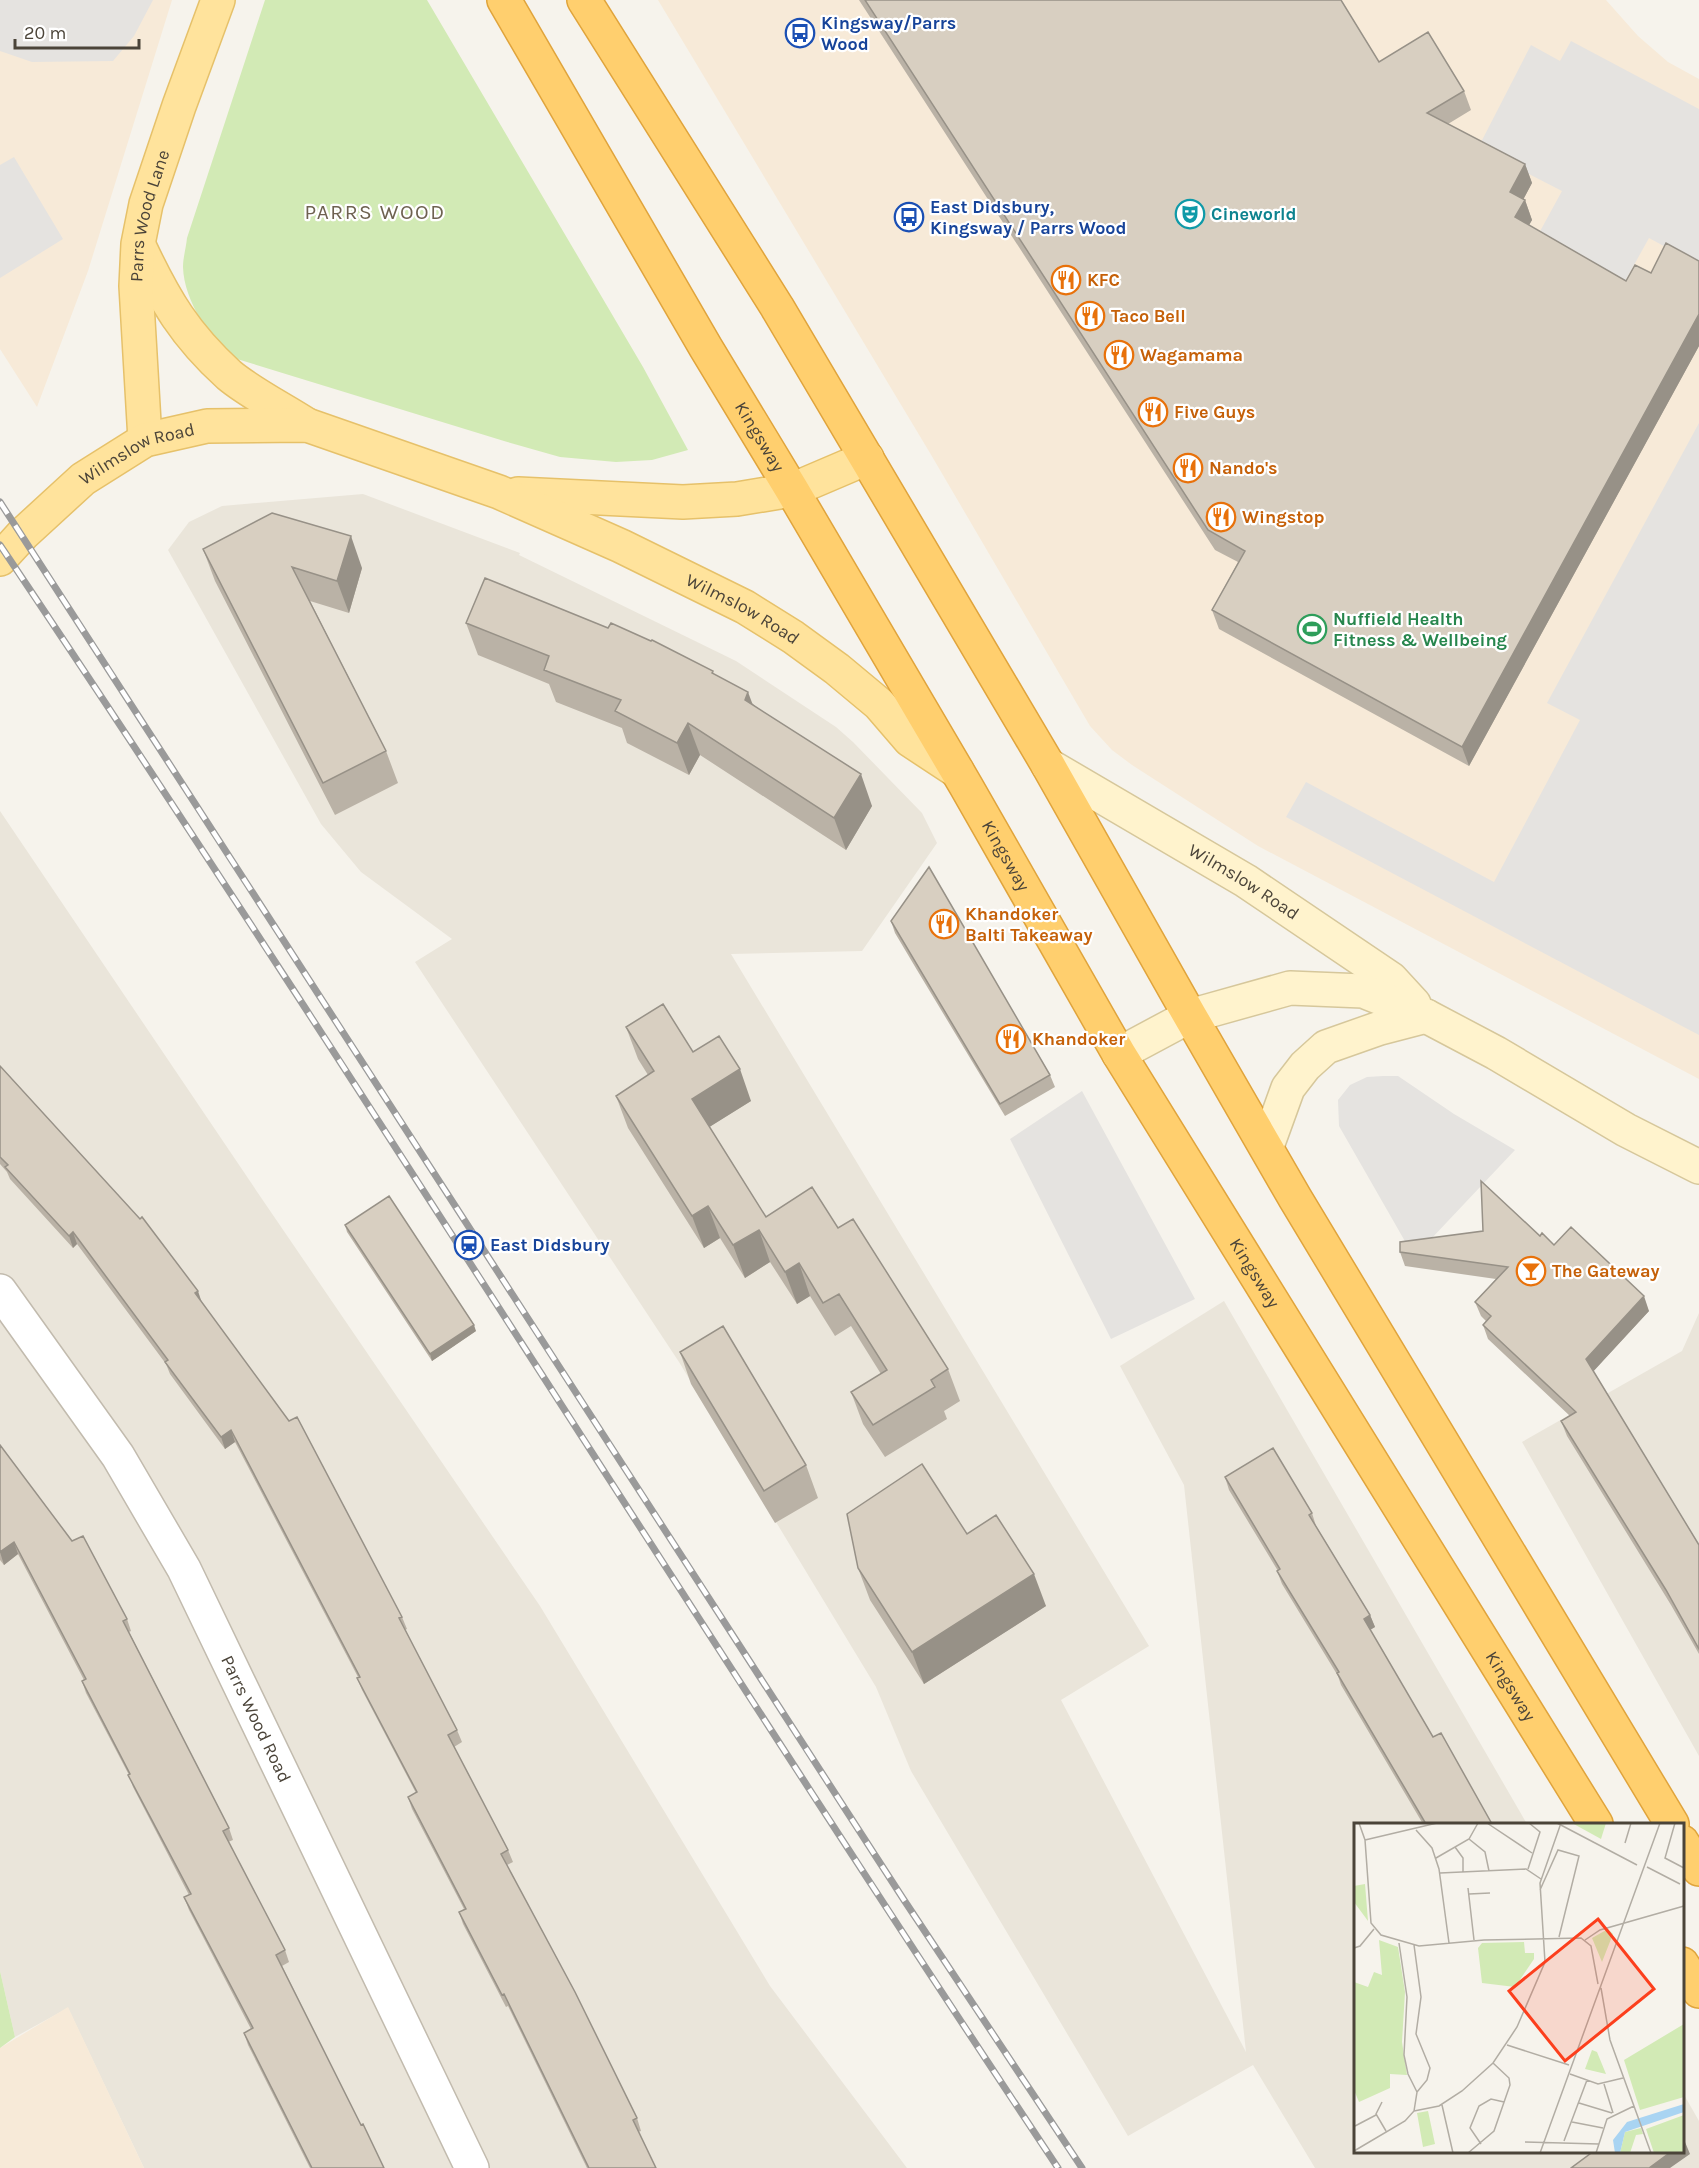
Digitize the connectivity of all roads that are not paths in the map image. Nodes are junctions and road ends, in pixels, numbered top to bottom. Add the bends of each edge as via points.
1 (218, 0) edge
2 (504, 0) edge
3 (584, 0) edge
4 (138, 244) junction
5 (307, 425) junction
6 (145, 440) junction
7 (867, 458) junction
8 (792, 490) junction
9 (499, 492) junction
10 (0, 559) edge
11 (1048, 765) junction
12 (957, 771) junction
13 (1190, 1016) junction
14 (1426, 1016) junction
15 (1119, 1054) junction
16 (1267, 1146) junction
17 (1699, 1167) edge
18 (0, 1291) edge
19 (1595, 1823) edge
20 (1671, 1823) edge
21 (1684, 1844) edge
22 (1699, 1869) edge
23 (1684, 1966) edge
24 (1699, 1991) edge
25 (472, 2168) edge

1 - 4 main road, Parrs Wood Lane via 146,204
2 - 8 highway, Kingsway
3 - 7 highway
4 - 5 main road, Wilmslow Road via 160,292 186,330 231,376
4 - 6 main road, Parrs Wood Lane via 136,286
5 - 6 main road, Wilmslow Road via 207,426
5 - 9 main road, Wilmslow Road
6 - 10 main road, Wilmslow Road via 83,479
7 - 8 main road, Wilmslow Road
7 - 11 highway
8 - 9 main road, Wilmslow Road via 736,500 683,502
8 - 12 highway, Kingsway
9 - 12 main road, Wilmslow Road via 745,607 837,669 879,705 910,740
11 - 13 highway
11 - 14 main road, Wilmslow Road via 1246,881 1391,979
12 - 15 highway, Kingsway
13 - 14 main road, Wilmslow Road via 1290,988 1363,991
13 - 15 main road, Wilmslow Road
13 - 16 highway
14 - 16 main road via 1326,1047 1288,1088
14 - 17 main road, Wilmslow Road
15 - 19 highway, Kingsway
16 - 20 highway
18 - 25 street, Parrs Wood Road via 118,1456 184,1569
21 - 22 highway
23 - 24 highway

